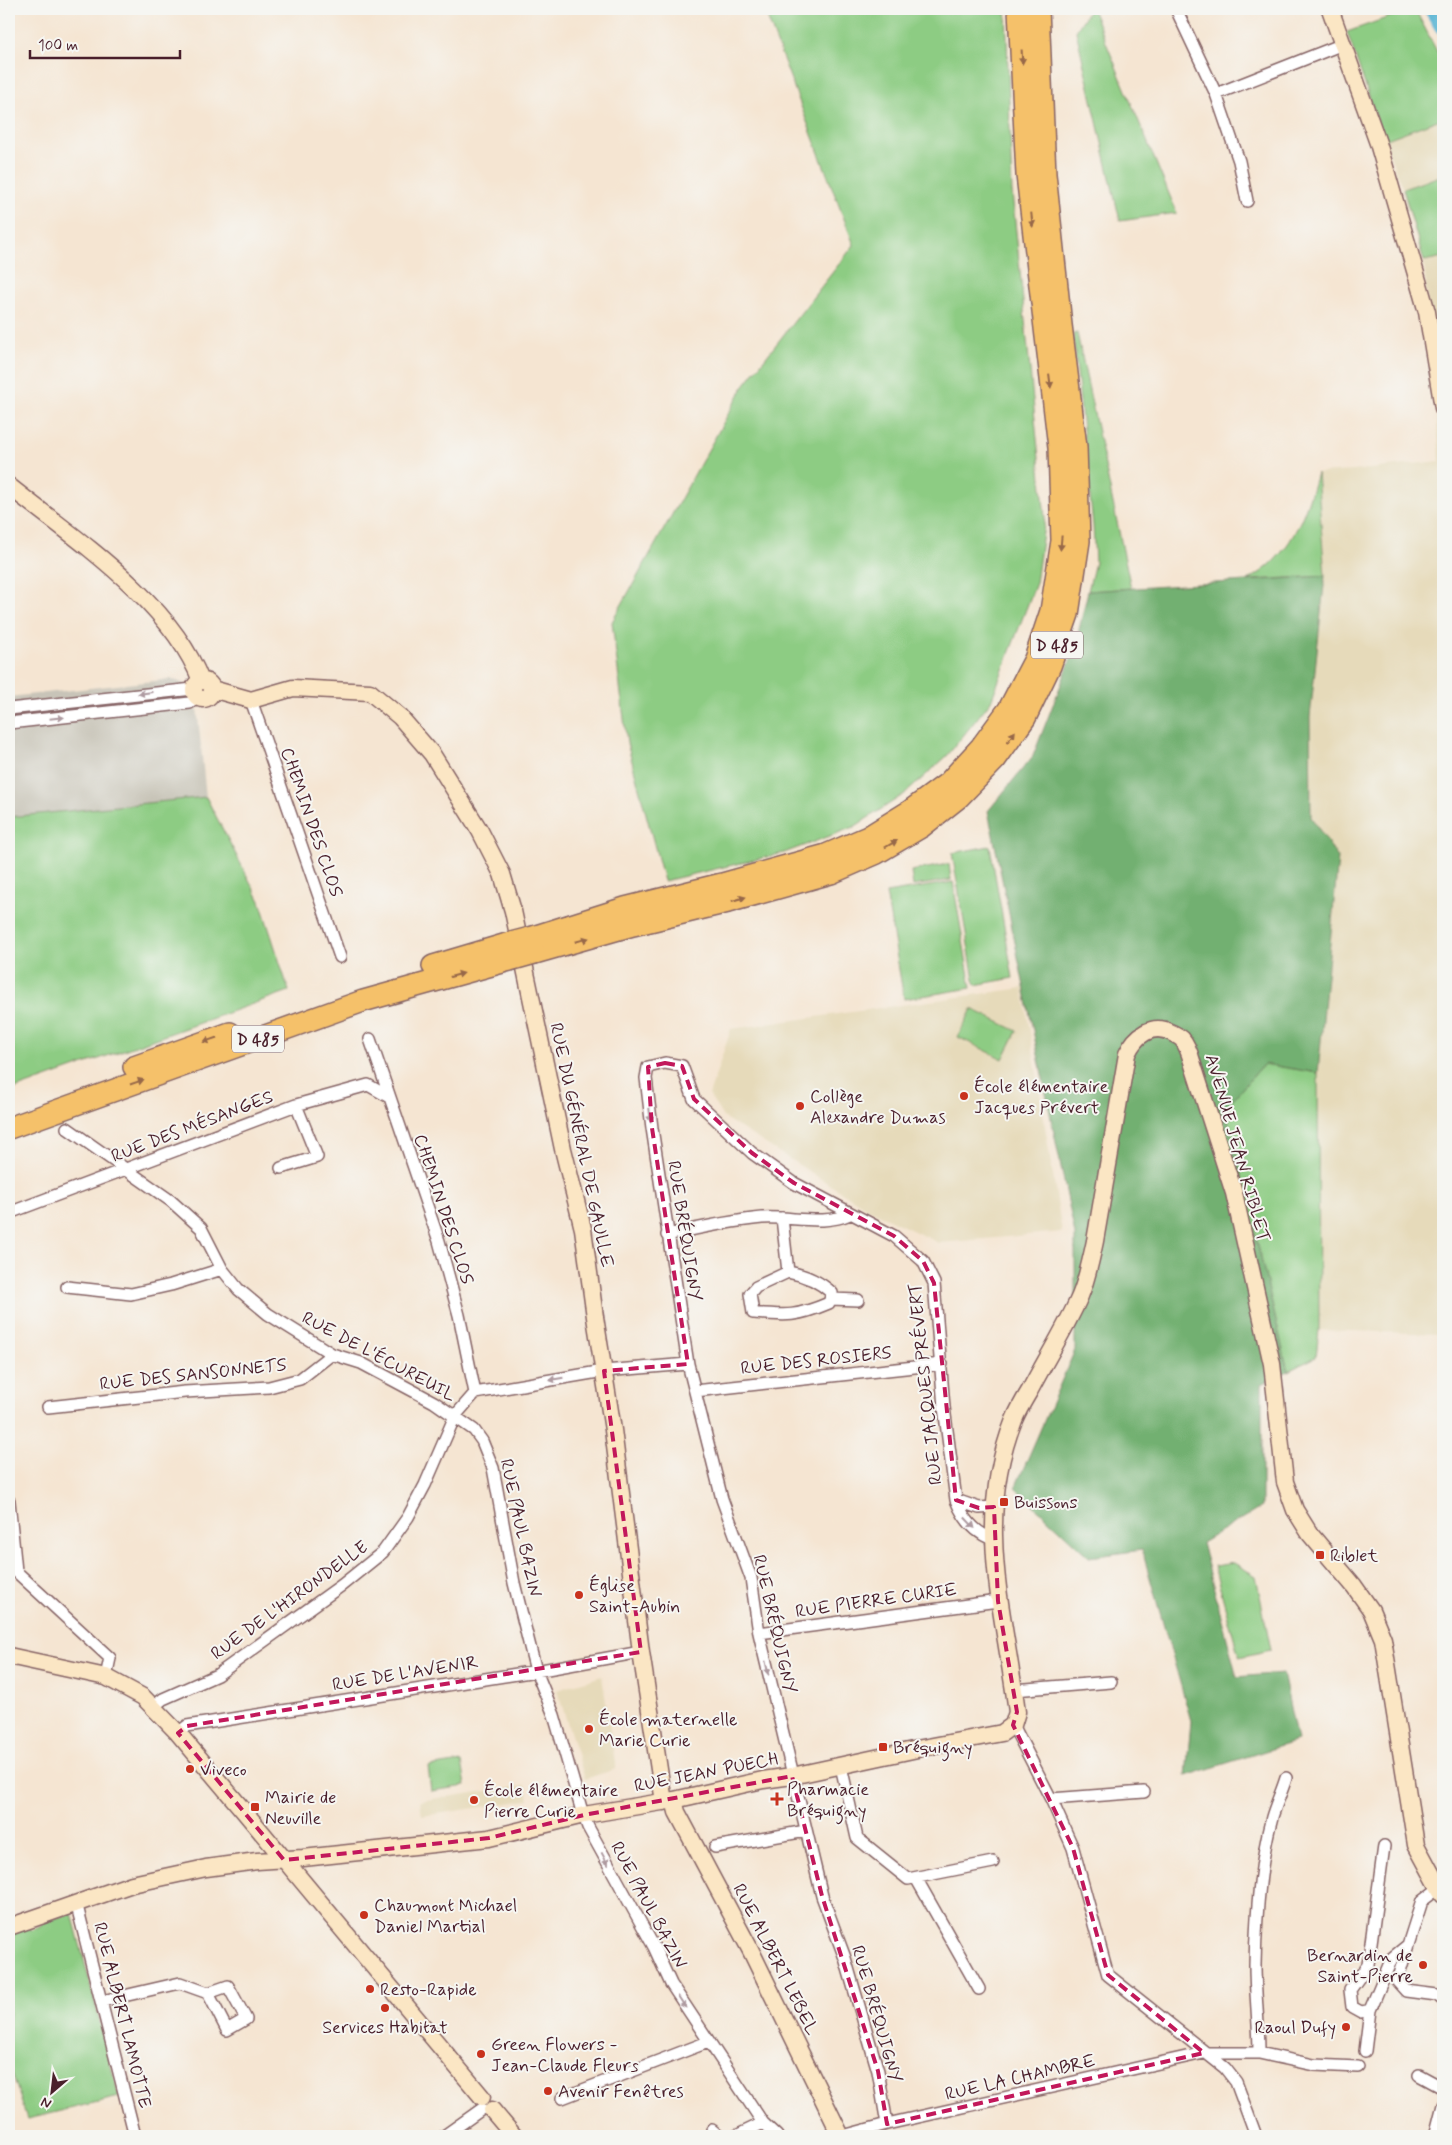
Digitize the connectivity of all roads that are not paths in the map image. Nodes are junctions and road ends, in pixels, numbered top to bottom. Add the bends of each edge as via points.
1 (1019, 9) edge
2 (1038, 9) edge
3 (1176, 9) edge
4 (1330, 9) edge
5 (1343, 44) junction
6 (1216, 94) junction
7 (1246, 201) dead end
8 (1443, 408) edge
9 (9, 486) edge
10 (201, 689) junction
11 (251, 700) junction
12 (9, 710) edge
13 (9, 723) edge
14 (532, 946) junction
15 (508, 952) junction
16 (340, 957) dead end
17 (370, 1039) dead end
18 (648, 1067) joint
19 (389, 1097) junction
20 (296, 1105) junction
21 (9, 1114) edge
22 (9, 1128) edge
23 (67, 1128) dead end
24 (281, 1168) dead end
25 (125, 1170) junction
26 (9, 1213) edge
27 (850, 1214) junction
28 (782, 1218) junction
29 (667, 1235) junction
30 (222, 1269) junction
31 (788, 1272) junction
32 (67, 1287) dead end
33 (831, 1300) junction
34 (858, 1300) dead end
35 (332, 1354) junction
36 (688, 1364) junction
37 (942, 1364) junction
38 (604, 1371) junction
39 (695, 1391) junction
40 (474, 1393) junction
41 (48, 1407) dead end
42 (455, 1416) junction
43 (956, 1500) junction
44 (9, 1501) edge
45 (994, 1507) junction
46 (992, 1539) junction
47 (12, 1568) edge
48 (998, 1601) junction
49 (758, 1633) junction
50 (641, 1652) junction
51 (9, 1656) edge
52 (536, 1671) junction
53 (106, 1677) junction
54 (1111, 1682) dead end
55 (1014, 1690) junction
56 (153, 1707) junction
57 (1013, 1725) junction
58 (178, 1733) junction
59 (842, 1766) junction
60 (792, 1776) junction
61 (1286, 1778) dead end
62 (1144, 1792) dead end
63 (1052, 1799) junction
64 (669, 1801) junction
65 (584, 1815) junction
66 (806, 1831) junction
67 (1384, 1846) dead end
68 (715, 1847) dead end
69 (284, 1860) junction
70 (993, 1862) dead end
71 (916, 1878) junction
72 (1441, 1892) edge
73 (76, 1902) junction
74 (9, 1927) edge
75 (1408, 1945) junction
76 (979, 1989) dead end
77 (208, 1993) junction
78 (1443, 2000) edge
79 (102, 2001) junction
80 (1370, 2010) junction
81 (708, 2042) junction
82 (1365, 2051) dead end
83 (1204, 2053) junction
84 (1259, 2053) junction
85 (1358, 2066) dead end
86 (1419, 2075) dead end
87 (1443, 2088) edge
88 (562, 2098) dead end
89 (485, 2105) junction
90 (1443, 2105) edge
91 (763, 2123) junction
92 (887, 2124) junction
93 (135, 2136) edge
94 (444, 2136) edge
95 (514, 2136) edge
96 (736, 2136) edge
97 (777, 2136) edge
98 (842, 2136) edge
99 (1256, 2136) edge
100 (1435, 2136) edge

1 -> 14 highway, D 485 via 1027,175 1059,447 1062,541 1051,611 1035,658 1013,700 981,747 948,783 868,837 826,855 626,908
14 -> 2 highway, D 485 via 728,902 831,873 877,852 921,827 959,797 995,760 1025,718 1050,666 1068,614 1079,541 1076,447 1060,325 1046,174
3 - 6 street
4 - 5 street
5 - 6 street
5 - 8 street via 1378,142 1427,312
6 - 7 street via 1239,161
9 - 10 street via 119,573 143,597 177,636 191,658
10 - 11 street
10 -> 12 street
13 -> 10 street via 190,702
11 - 16 street, CHEMIN DES CLOS
11 - 38 street, RUE DU GÉNÉRAL DE GAULLE via 293,688 370,692 400,716 432,754 480,831 502,874 513,912 562,1149 584,1229
14 - 15 highway, D 485, bridge
15 -> 21 highway, D 485 via 340,995
22 -> 15 highway, D 485 via 363,1000
17 - 19 street, CHEMIN DES CLOS
18 - 27 street, RUE JACQUES PRÉVERT via 665,1063 682,1066 694,1098 752,1153 794,1183
18 -> 29 street, RUE BRÉQUIGNY via 646,1078
19 - 20 street, RUE DES MÉSANGES via 368,1085
19 - 40 street, CHEMIN DES CLOS via 439,1241 459,1314
20 - 24 street via 316,1156
20 - 25 street, RUE DES MÉSANGES
23 - 25 street, RUE DE L'ÉCUREUIL
25 - 26 street, RUE DES MÉSANGES
25 - 30 street, RUE DE L'ÉCUREUIL via 171,1201 201,1228
27 - 28 street via 838,1219
27 - 37 street, RUE JACQUES PRÉVERT via 894,1236 923,1261 934,1283
28 - 29 street via 718,1224
28 - 31 street
29 - 36 street, RUE BRÉQUIGNY
30 - 32 street via 171,1286 131,1294
30 - 35 street, RUE DE L'ÉCUREUIL via 238,1289 268,1314
31 - 33 street via 821,1283 832,1293
31 - 33 street via 756,1287 750,1294 752,1313 787,1316 807,1313
33 - 34 street
35 - 41 street, RUE DES SANSONNETS via 300,1380 269,1387 185,1392
35 - 42 street, RUE DE L'ÉCUREUIL via 361,1363
36 - 38 street
36 - 39 street, RUE BRÉQUIGNY
37 - 39 street, RUE DES ROSIERS
37 - 43 street, RUE JACQUES PRÉVERT
38 -> 40 street
38 - 50 street, RUE DU GÉNÉRAL DE GAULLE
39 - 49 street, RUE BRÉQUIGNY via 722,1499 751,1578
40 - 42 street, RUE DE L'HIRONDELLE
42 - 52 street, RUE PAUL BAZIN via 474,1430 482,1441 492,1468 514,1583
42 - 56 street, RUE DE L'HIRONDELLE via 412,1509 383,1552 217,1675 163,1699
43 - 45 street via 979,1508
43 -> 46 street, RUE JACQUES PRÉVERT via 961,1514 980,1534
44 - 47 street
45 - 46 street, AVENUE JEAN RIBLET
45 - 72 street, AVENUE JEAN RIBLET via 1002,1459 1014,1419 1080,1297 1089,1269 1127,1054 1132,1042 1141,1035 1154,1029 1168,1031 1182,1038 1188,1049 1234,1193 1272,1364 1285,1482 1295,1510 1310,1534 1366,1602 1384,1639 1416,1845
46 - 48 street, AVENUE JEAN RIBLET
47 - 53 street via 110,1658
48 - 49 street, RUE PIERRE CURIE
48 - 55 street, AVENUE JEAN RIBLET
49 -> 60 street, RUE BRÉQUIGNY
50 - 52 street, RUE DE L'AVENIR
50 - 64 street, RUE DU GÉNÉRAL DE GAULLE
51 - 53 street
52 - 58 street, RUE DE L'AVENIR via 187,1726
52 - 65 street, RUE PAUL BAZIN via 556,1723
53 - 56 street via 144,1697
54 - 55 street
55 - 57 street, AVENUE JEAN RIBLET via 1017,1712
56 - 58 street
57 - 59 street, RUE JEAN PUECH via 1002,1733
57 - 63 street
58 - 69 street
59 - 60 street, RUE JEAN PUECH
59 - 71 street via 857,1838 908,1879
60 - 64 street, RUE JEAN PUECH
60 - 66 street, RUE BRÉQUIGNY
61 - 84 street via 1267,1841 1257,1926 1255,1967
62 - 63 street
63 - 83 street via 1082,1875 1108,1975
64 - 65 street, RUE JEAN PUECH
64 - 98 street, RUE ALBERT LEBEL via 752,1951
65 - 69 street, RUE JEAN PUECH via 489,1838
65 -> 81 street, RUE PAUL BAZIN via 671,1984
66 - 68 street
66 - 92 street, RUE BRÉQUIGNY via 822,1896 845,1958 878,2071
67 - 80 street via 1368,1964 1350,1990 1352,2006 1361,2012
69 - 73 street, RUE JEAN PUECH via 206,1868 132,1884
69 - 89 street
70 - 71 street
71 - 76 street
72 - 75 street via 1422,1901
73 - 74 street, RUE JEAN PUECH
73 - 79 street, RUE ALBERT LAMOTTE
75 - 78 street via 1397,1981 1406,1991 1437,1995
75 - 80 street via 1392,1958
77 - 77 street via 228,1986 246,2019 227,2030
77 - 79 street via 180,1983
79 - 93 street, RUE ALBERT LAMOTTE
80 - 82 street
81 - 88 street
81 - 91 street, RUE PAUL BAZIN
83 - 84 street, RUE LA CHAMBRE
83 - 92 street, RUE LA CHAMBRE
83 - 99 street via 1225,2068 1236,2082
84 - 85 street, RUE LA CHAMBRE via 1314,2065
86 - 87 street
89 - 94 street
89 - 95 street
90 - 100 street
91 - 96 street
91 - 97 street, RUE PAUL BAZIN
92 - 98 street, RUE LA CHAMBRE

